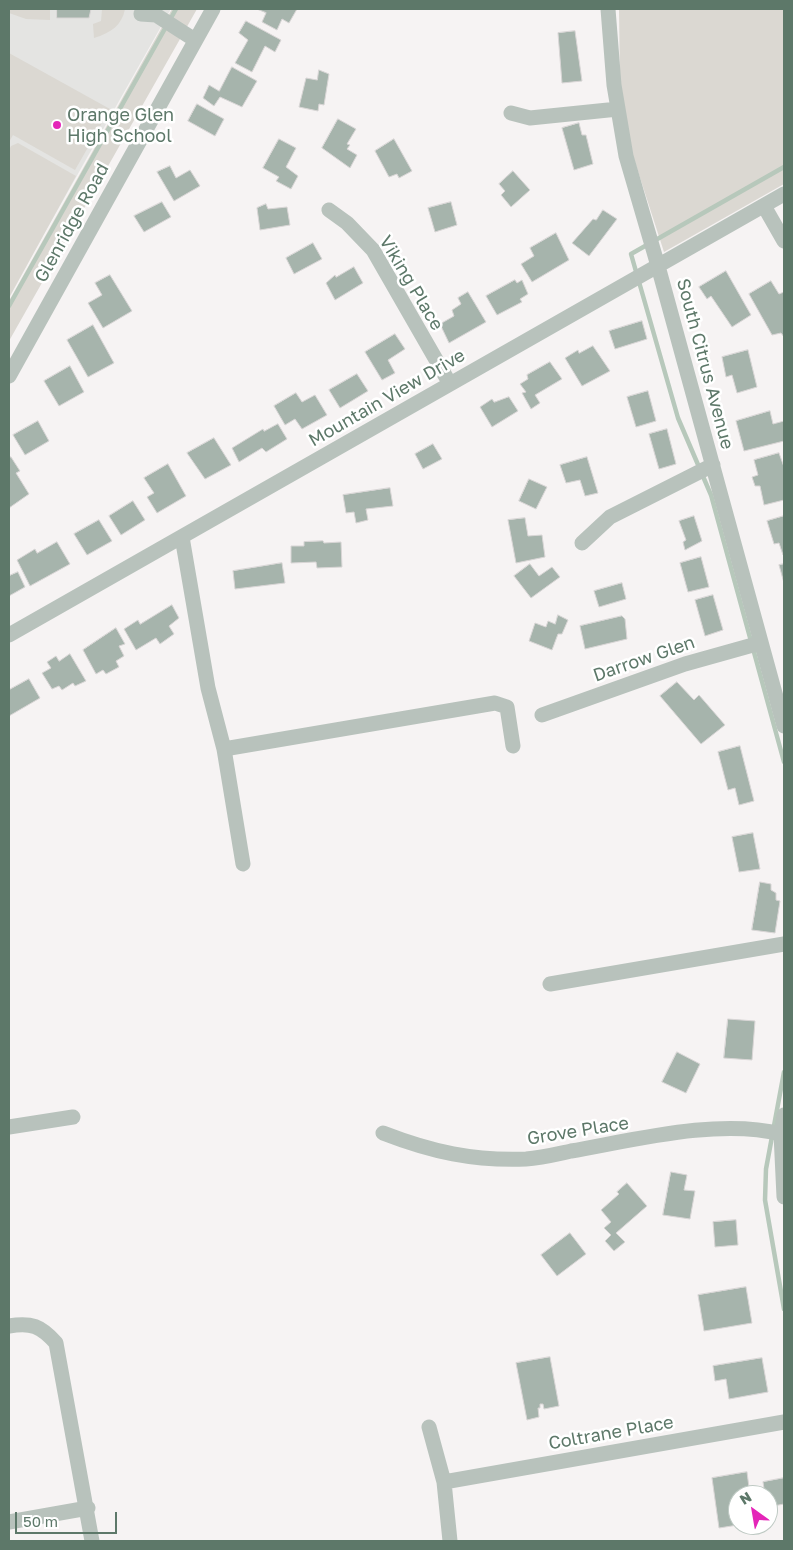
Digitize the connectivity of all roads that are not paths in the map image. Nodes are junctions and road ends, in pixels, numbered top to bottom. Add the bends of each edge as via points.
1 (213, 9) edge
2 (608, 9) edge
3 (141, 14) dead end
4 (195, 40) junction
5 (618, 109) junction
6 (511, 113) dead end
7 (784, 194) edge
8 (764, 206) junction
9 (329, 210) dead end
10 (784, 241) edge
11 (658, 266) junction
12 (9, 376) edge
13 (450, 384) junction
14 (713, 465) junction
15 (182, 537) junction
16 (582, 543) dead end
17 (9, 635) edge
18 (760, 643) junction
19 (542, 715) dead end
20 (784, 726) edge
21 (514, 746) dead end
22 (224, 749) junction
23 (243, 864) dead end
24 (784, 944) edge
25 (550, 984) dead end
26 (784, 1115) edge
27 (73, 1117) dead end
28 (9, 1127) edge
29 (382, 1133) dead end
30 (781, 1134) junction
31 (784, 1197) edge
32 (9, 1326) edge
33 (784, 1422) edge
34 (429, 1427) dead end
35 (444, 1482) junction
36 (88, 1508) junction
37 (9, 1522) edge
38 (92, 1541) edge
39 (450, 1541) edge

1 - 4 street, Glenridge Road
2 - 5 street, South Citrus Avenue
3 - 4 street via 156,15
4 - 12 street, Glenridge Road
5 - 6 street via 530,118
5 - 11 street, South Citrus Avenue via 626,156
7 - 8 street, Mountain View Drive
8 - 10 street
8 - 11 street, Mountain View Drive
9 - 13 street, Viking Place via 373,250
11 - 13 street, Mountain View Drive
11 - 14 street, South Citrus Avenue
13 - 15 street, Mountain View Drive
14 - 16 street via 610,517
14 - 18 street, South Citrus Avenue
15 - 17 street, Mountain View Drive
15 - 22 street via 208,688
18 - 19 street, Darrow Glen via 685,664
18 - 20 street, South Citrus Avenue
21 - 22 street via 507,707 495,703
22 - 23 street
24 - 25 street
26 - 30 street
27 - 28 street
29 - 30 street, Grove Place via 422,1148 478,1158 528,1159 696,1130 767,1130
30 - 31 street
32 - 36 street via 23,1324 44,1329 56,1343
33 - 35 street, Coltrane Place
34 - 35 street
35 - 39 street
36 - 37 street
36 - 38 street

